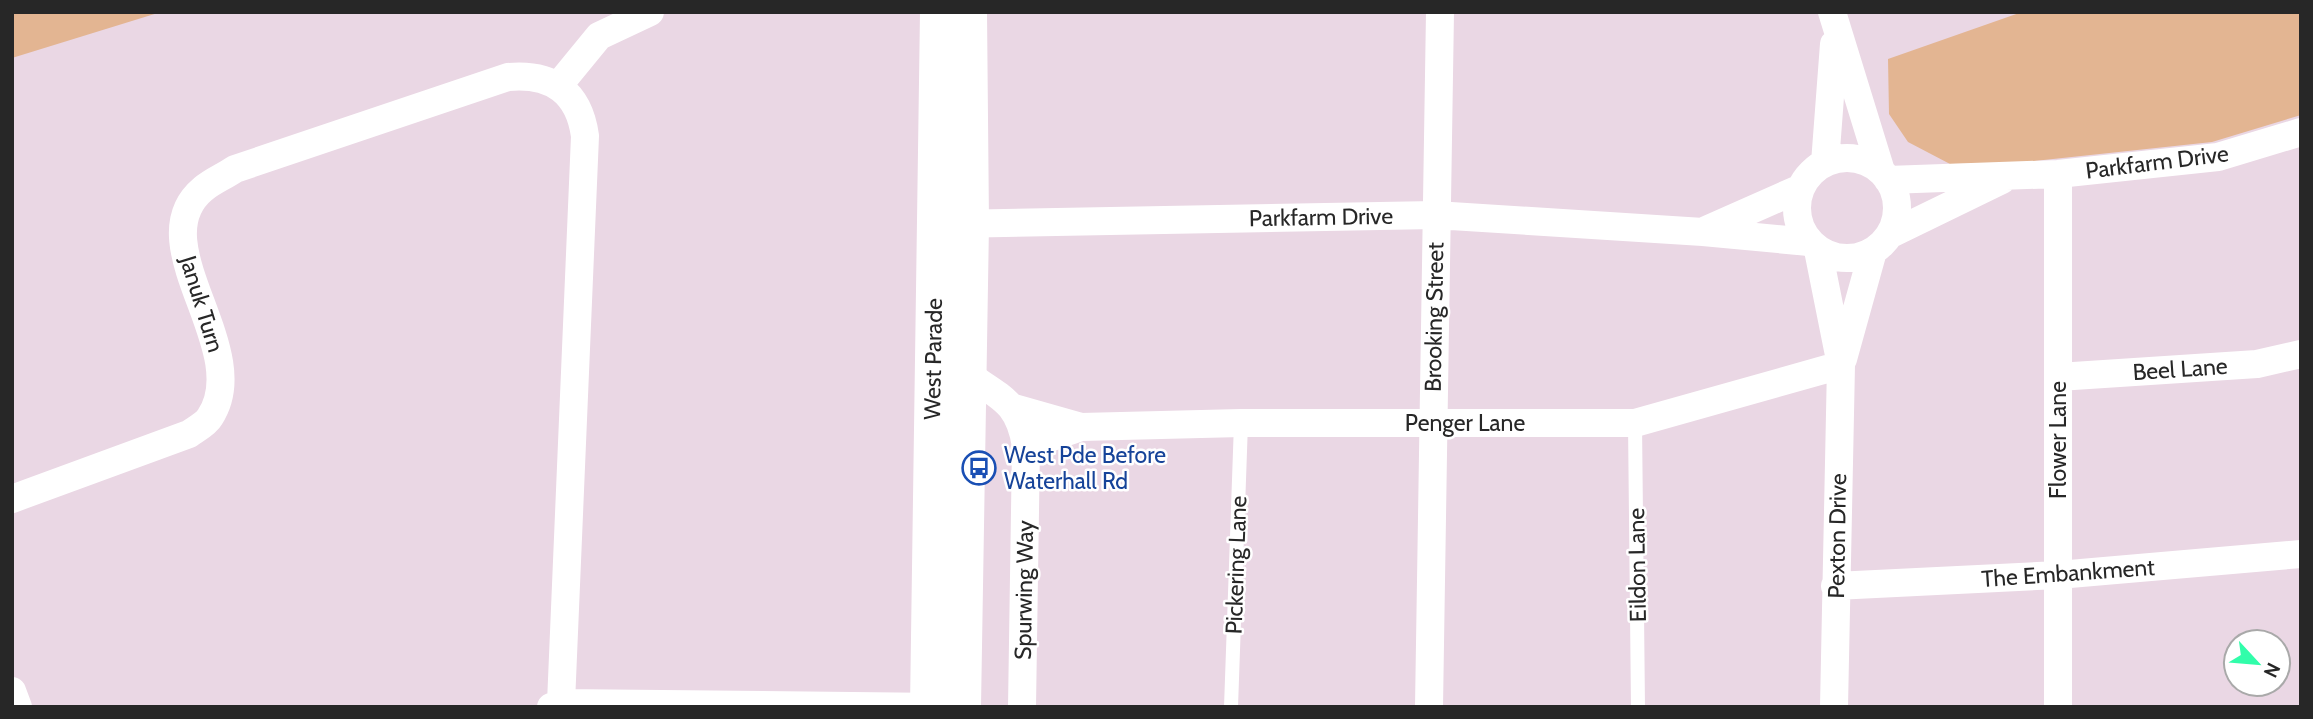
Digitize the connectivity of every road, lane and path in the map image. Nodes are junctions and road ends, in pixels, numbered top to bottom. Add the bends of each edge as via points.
1 (650, 12) edge
2 (939, 12) edge
3 (968, 12) edge
4 (1440, 12) edge
5 (1834, 21) edge
6 (558, 86) junction
7 (2301, 132) edge
8 (1825, 163) junction
9 (2058, 174) junction
10 (1885, 176) junction
11 (2011, 176) junction
12 (1801, 188) junction
13 (1435, 215) junction
14 (954, 224) junction
15 (1703, 232) junction
16 (1881, 243) junction
17 (1813, 246) junction
18 (2301, 354) edge
19 (1841, 365) junction
20 (967, 374) junction
21 (2058, 377) junction
22 (1014, 408) junction
23 (1241, 423) junction
24 (1432, 423) junction
25 (1635, 423) junction
26 (1081, 428) junction
27 (1026, 446) junction
28 (12, 499) edge
29 (2301, 554) edge
30 (2058, 575) junction
31 (1835, 586) junction
32 (12, 691) edge
33 (556, 705) edge
34 (929, 706) edge
35 (18, 707) edge
36 (943, 707) edge
37 (962, 707) edge
38 (1022, 707) edge
39 (1231, 707) edge
40 (1429, 707) edge
41 (1638, 707) edge
42 (1835, 707) edge
43 (2058, 707) edge

1 - 6 street via 599,36
2 - 14 street, West Parade
3 - 14 street, West Parade
4 - 13 street, Brooking Street
5 - 8 street
5 - 10 street
6 - 28 street, Januk Turn via 524,75 508,77 235,170 202,189 182,230 187,262 219,356 221,385 210,418 190,434
6 - 33 street via 574,100 583,117 585,163
7 - 9 street, Parkfarm Drive via 2218,157
8 - 10 street, Parkfarm Drive via 1860,160
8 - 12 street, Parkfarm Drive
9 - 11 street, Parkfarm Drive
9 - 21 street, Flower Lane
10 - 11 street, Parkfarm Drive
10 - 16 street via 1896,202
11 - 16 street, Parkfarm Drive
12 - 15 street, Parkfarm Drive
12 - 17 street via 1798,222
13 - 14 street, Parkfarm Drive
13 - 15 street, Parkfarm Drive
13 - 24 street, Brooking Street
14 - 20 street, West Parade
14 - 34 street, West Parade via 933,326
15 - 17 street, Parkfarm Drive
16 - 17 street, Parkfarm Drive via 1863,256 1839,258
16 - 19 street, Pexton Drive
17 - 19 street, Pexton Drive
18 - 21 street, Beel Lane via 2257,364
19 - 25 street, Penger Lane
19 - 31 street, Pexton Drive
20 - 22 street
20 - 37 street, West Parade
21 - 30 street, Flower Lane
22 - 26 street, Penger Lane
22 - 27 street, Spurwing Way
23 - 24 street, Penger Lane
23 - 26 street, Penger Lane
23 - 39 lane, Pickering Lane
24 - 25 street, Penger Lane
24 - 40 street, Brooking Street
25 - 41 lane, Eildon Lane
26 - 27 street, Penger Lane
27 - 38 street, Spurwing Way
29 - 30 street, The Embankment
30 - 31 street, The Embankment
30 - 43 street, Flower Lane
31 - 42 street, Pexton Drive
32 - 35 street
33 - 34 street
34 - 36 street

